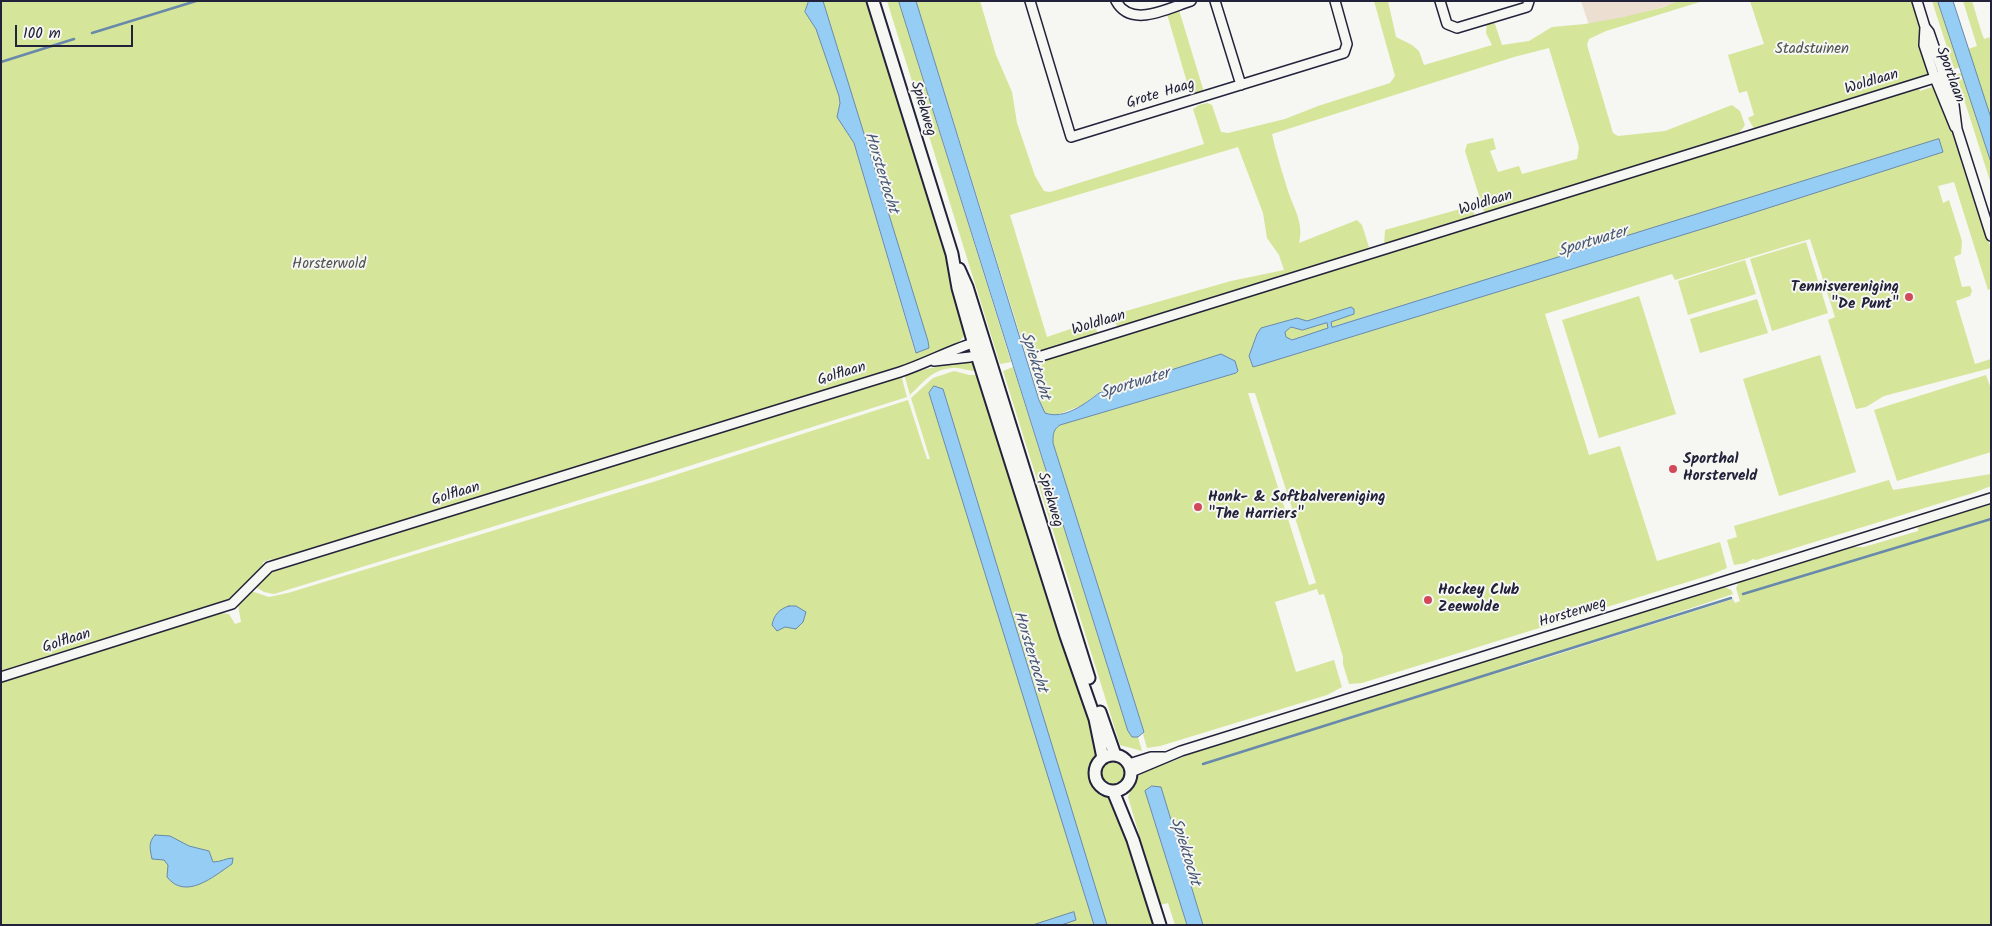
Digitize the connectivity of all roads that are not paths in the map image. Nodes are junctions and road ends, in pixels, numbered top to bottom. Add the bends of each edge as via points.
1 (873, 1) edge
2 (1030, 1) edge
3 (1116, 1) edge
4 (1191, 1) edge
5 (1215, 1) edge
6 (1334, 1) edge
7 (1440, 1) edge
8 (1529, 1) edge
9 (1917, 1) edge
10 (1925, 28) junction
11 (1944, 75) junction
12 (1935, 78) junction
13 (1240, 85) junction
14 (1957, 129) junction
15 (1991, 236) edge
16 (979, 342) junction
17 (982, 354) junction
18 (1035, 358) dead end
19 (931, 361) junction
20 (1991, 498) edge
21 (1, 677) edge
22 (1115, 755) junction
23 (1103, 758) junction
24 (1130, 768) junction
25 (1118, 790) junction
26 (1160, 925) edge

1 - 16 main road, Spiekweg via 952,254 958,288
2 - 13 street, Grote Haag via 1071,137
3 - 4 street via 1122,10 1136,16
5 - 13 street
6 - 13 street, Grote Haag via 1347,44 1344,53
7 - 8 street via 1447,24 1457,28 1527,7
9 - 10 street, Sportlaan
10 - 11 street, Sportlaan
10 - 12 street, Sportlaan via 1924,45
11 - 12 street, Woldlaan
11 - 14 street, Sportlaan via 1954,105
12 - 14 street, Sportlaan
12 - 18 street, Woldlaan
14 - 15 street, Sportlaan
16 - 17 main road, Spiekweg
16 - 19 street, Golflaan
17 - 19 street, Golflaan
17 - 22 main road, Spiekweg
17 - 23 main road, Spiekweg via 1066,636 1095,719
19 - 21 street, Golflaan via 269,567 232,604
20 - 24 street, Horsterweg via 1164,757 1153,764
22 - 23 main road
22 - 24 main road via 1125,760
23 - 25 main road via 1095,771 1096,778 1106,790
24 - 25 main road via 1130,779
25 - 26 main road

